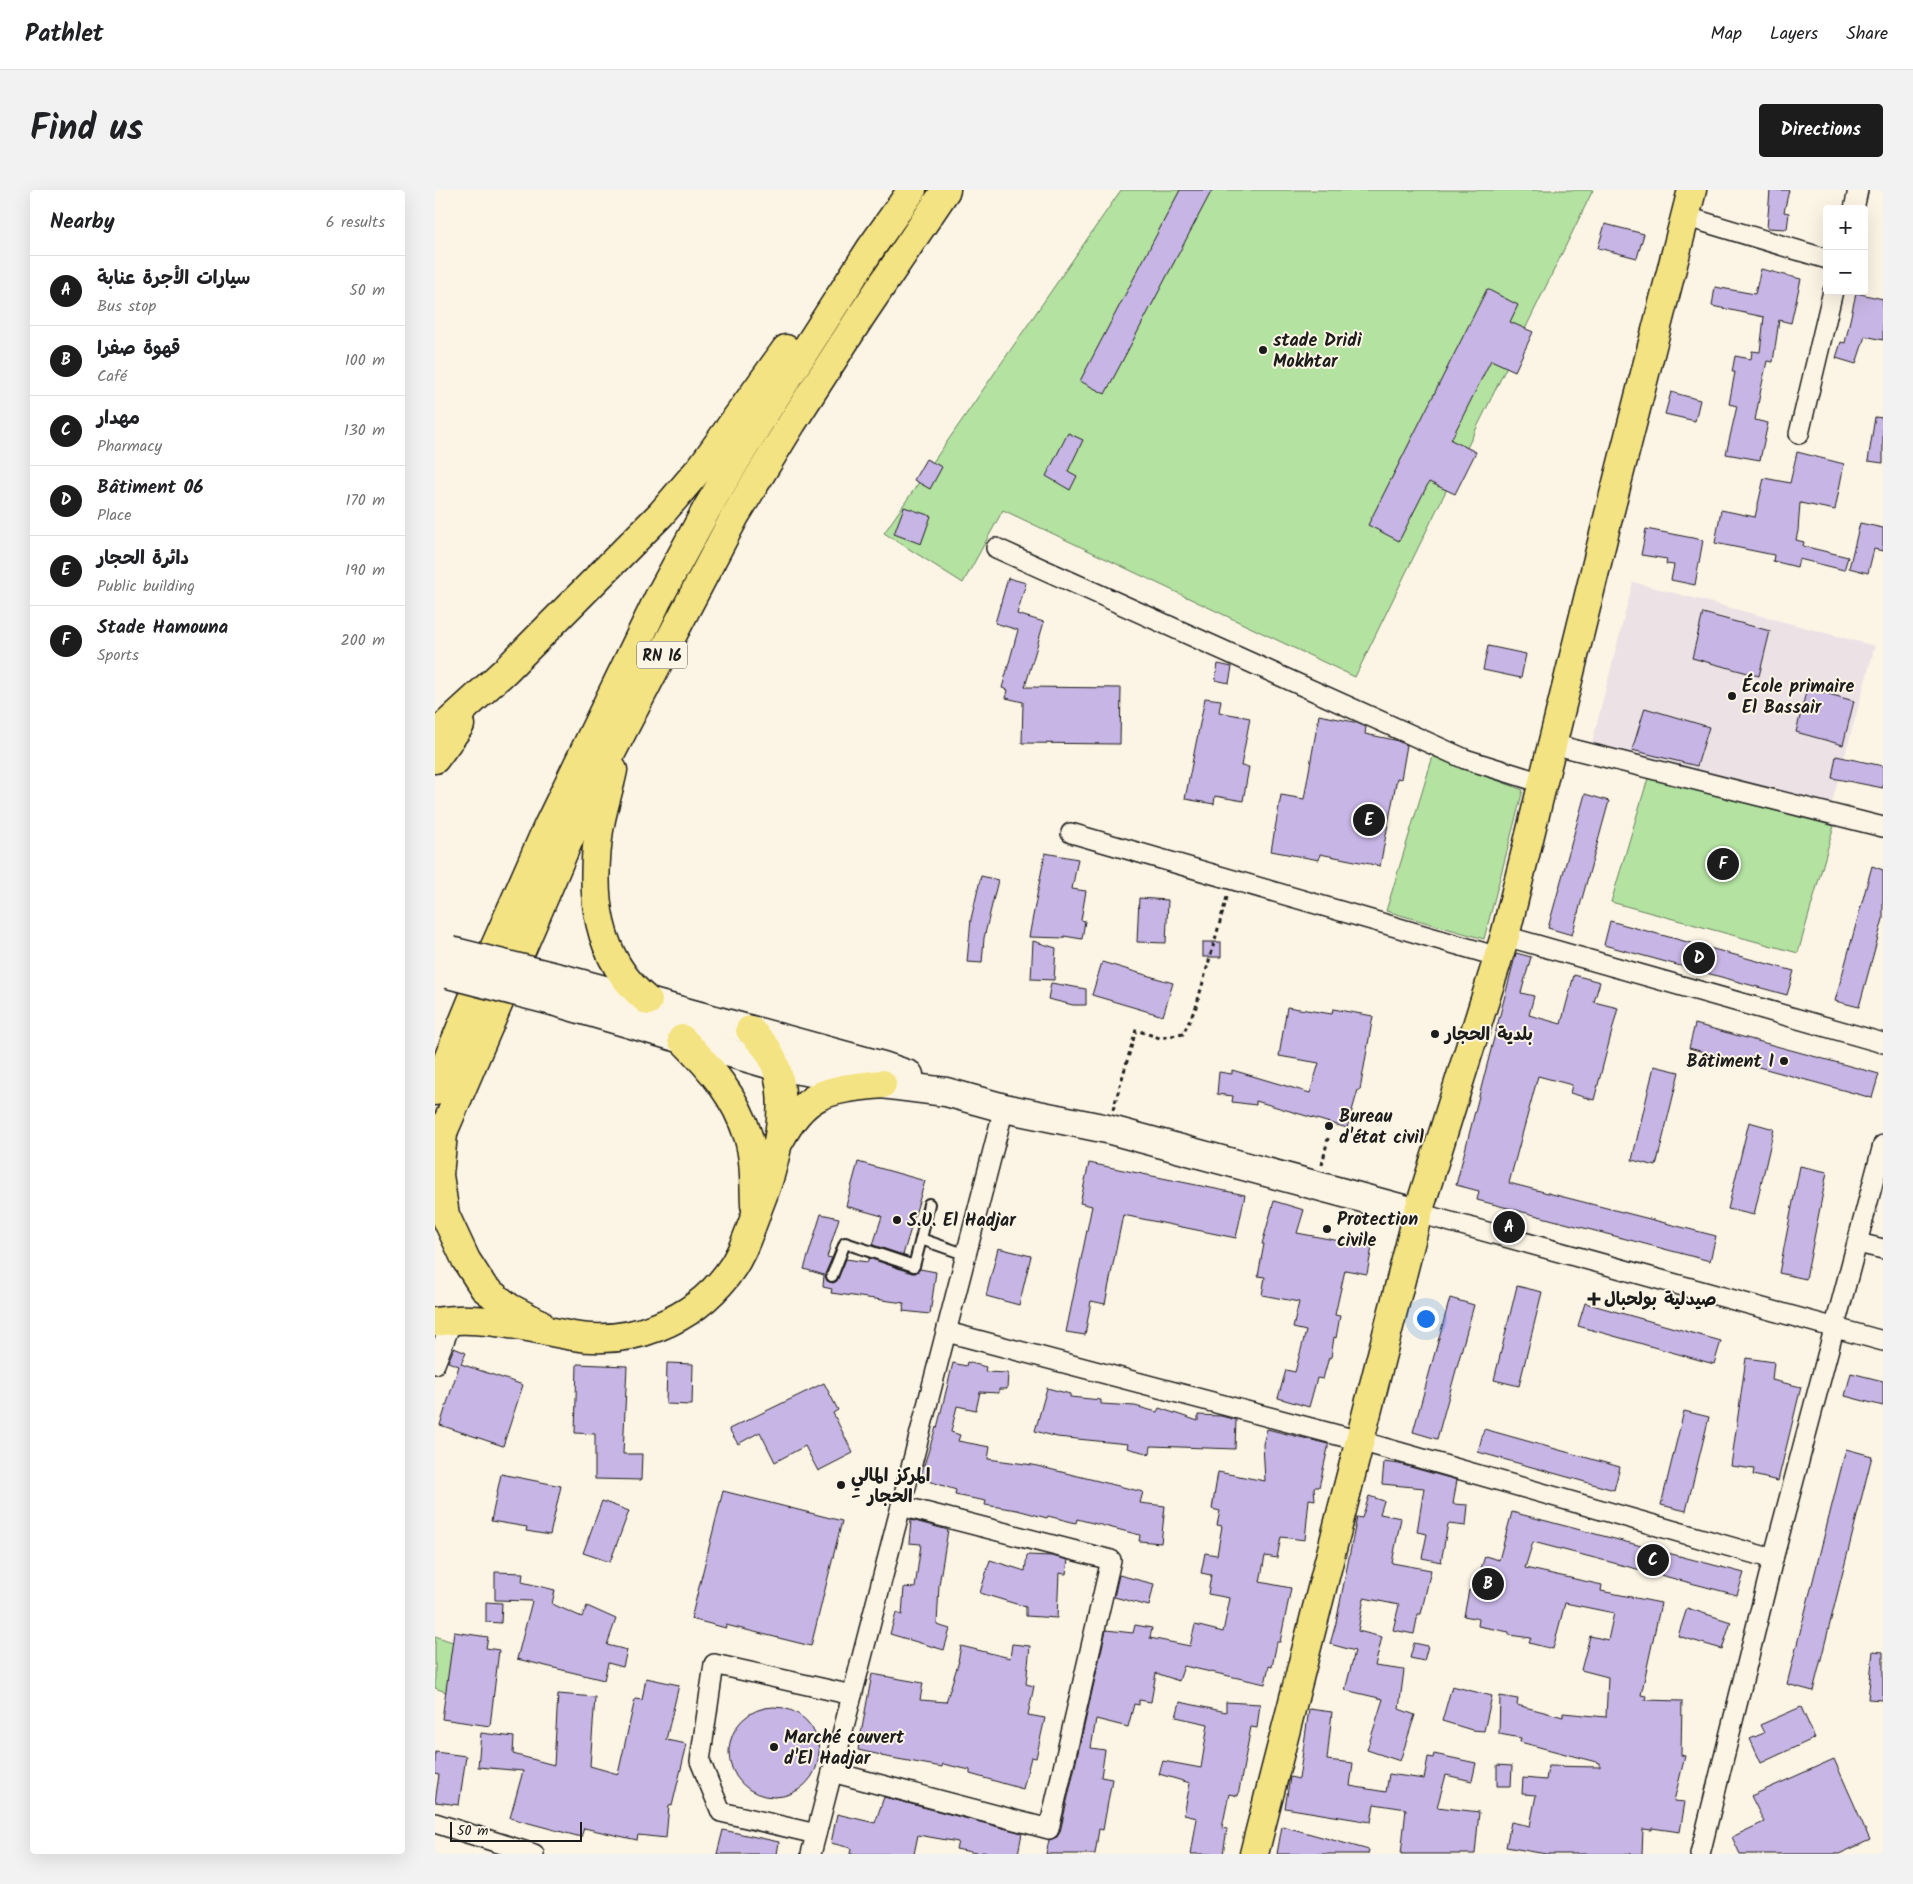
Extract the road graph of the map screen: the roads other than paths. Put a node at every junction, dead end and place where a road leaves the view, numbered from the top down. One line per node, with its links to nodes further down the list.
1 (911, 190): 7 (main road, RN 16)
2 (946, 190): 13 (main road, RN 16)
3 (1692, 190): 6 (main road)
4 (1859, 190): 5 (street)
5 (1855, 205)
6 (1684, 216): 8 (street); 15 (main road)
7 (871, 248): 12 (main road); 29 (main road, RN 16)
8 (1823, 259)
9 (1832, 295): 10 (street)
10 (1799, 434)
11 (995, 548): 17 (street)
12 (506, 670): 14 (main road); 16 (main road)
13 (620, 734): 23 (main road); 33 (main road, RN 16)
14 (435, 735)
15 (1552, 744): 17 (main road); 18 (street)
16 (435, 759)
17 (1542, 783): 20 (main road)
18 (1883, 827)
19 (1071, 833): 20 (street)
20 (1502, 946): 26 (street); 36 (main road)
21 (442, 961): 22 (main road, bridge)
22 (560, 990): 23 (main road); 25 (main road)
23 (648, 1001): 24 (main road)
24 (750, 1030): 27 (main road); 30 (main road)
25 (682, 1039): 27 (main road); 37 (main road)
26 (1883, 1043)
27 (775, 1066): 28 (main road); 32 (main road)
28 (882, 1084): 30 (main road); 32 (main road)
29 (435, 1091)
30 (946, 1092): 31 (main road)
31 (1004, 1108): 36 (main road); 41 (street)
32 (779, 1141): 37 (main road)
33 (439, 1142): 45 (main road)
34 (1883, 1144): 39 (street)
35 (929, 1204): 38 (lane)
36 (1418, 1213): 44 (street); 49 (main road)
37 (755, 1216): 45 (main road)
38 (921, 1239): 41 (lane); 42 (lane)
39 (1858, 1243): 40 (street); 44 (street)
40 (1883, 1249)
41 (967, 1255): 46 (street)
42 (832, 1276)
43 (443, 1321): 45 (main road); 48 (street)
44 (1836, 1328): 47 (street); 51 (street)
45 (553, 1331)
46 (947, 1332): 49 (street); 50 (street)
47 (1883, 1340)
48 (435, 1364)
49 (1360, 1442): 51 (street); 58 (main road)
50 (901, 1506): 52 (street); 53 (street)
51 (1773, 1558): 59 (street)
52 (852, 1695): 53 (street); 55 (street)
53 (832, 1772): 55 (street)
54 (435, 1823): 56 (street)
55 (816, 1834): 57 (street)
56 (534, 1854)
57 (811, 1854)
58 (1254, 1854)
59 (1700, 1854)

